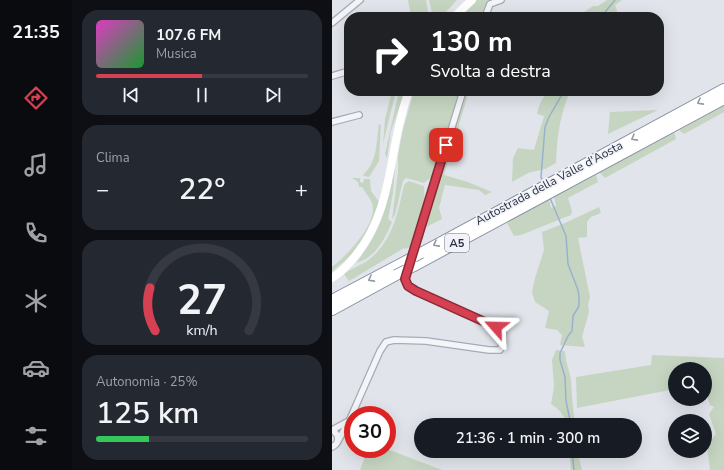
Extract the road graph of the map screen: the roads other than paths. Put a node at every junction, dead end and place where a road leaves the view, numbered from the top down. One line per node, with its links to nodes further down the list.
1 (360, 0): 4 (street)
2 (472, 0): 5 (main road)
3 (501, 0): 6 (street)
4 (345, 12)
5 (459, 12)
6 (488, 12)
7 (344, 13): 8 (street)
8 (332, 23)
9 (344, 72): 10 (street)
10 (332, 76)
11 (724, 89): 16 (highway, Autostrada della Valle d'Aosta / A5, one-way to 16)
12 (408, 96): 20 (main road)
13 (460, 96): 23 (street)
14 (724, 99): 16 (highway, Autostrada della Valle d'Aosta / A5)
15 (359, 115): 17 (street)
16 (673, 121): 18 (highway, Autostrada della Valle d'Aosta / A5)
17 (332, 122)
18 (501, 214): 19 (highway, Autostrada della Valle d'Aosta / A5); 19 (highway, Autostrada della Valle d'Aosta / A5, one-way to 19, bridge)
19 (410, 263): 21 (highway, Autostrada della Valle d'Aosta / A5, one-way to 21); 22 (highway, Autostrada della Valle d'Aosta / A5, bridge)
20 (332, 278)
21 (332, 300)
22 (332, 310)
23 (356, 406)
24 (344, 424): 26 (street)
25 (344, 429): 27 (street)
26 (332, 430): 27 (street)
27 (334, 446)

